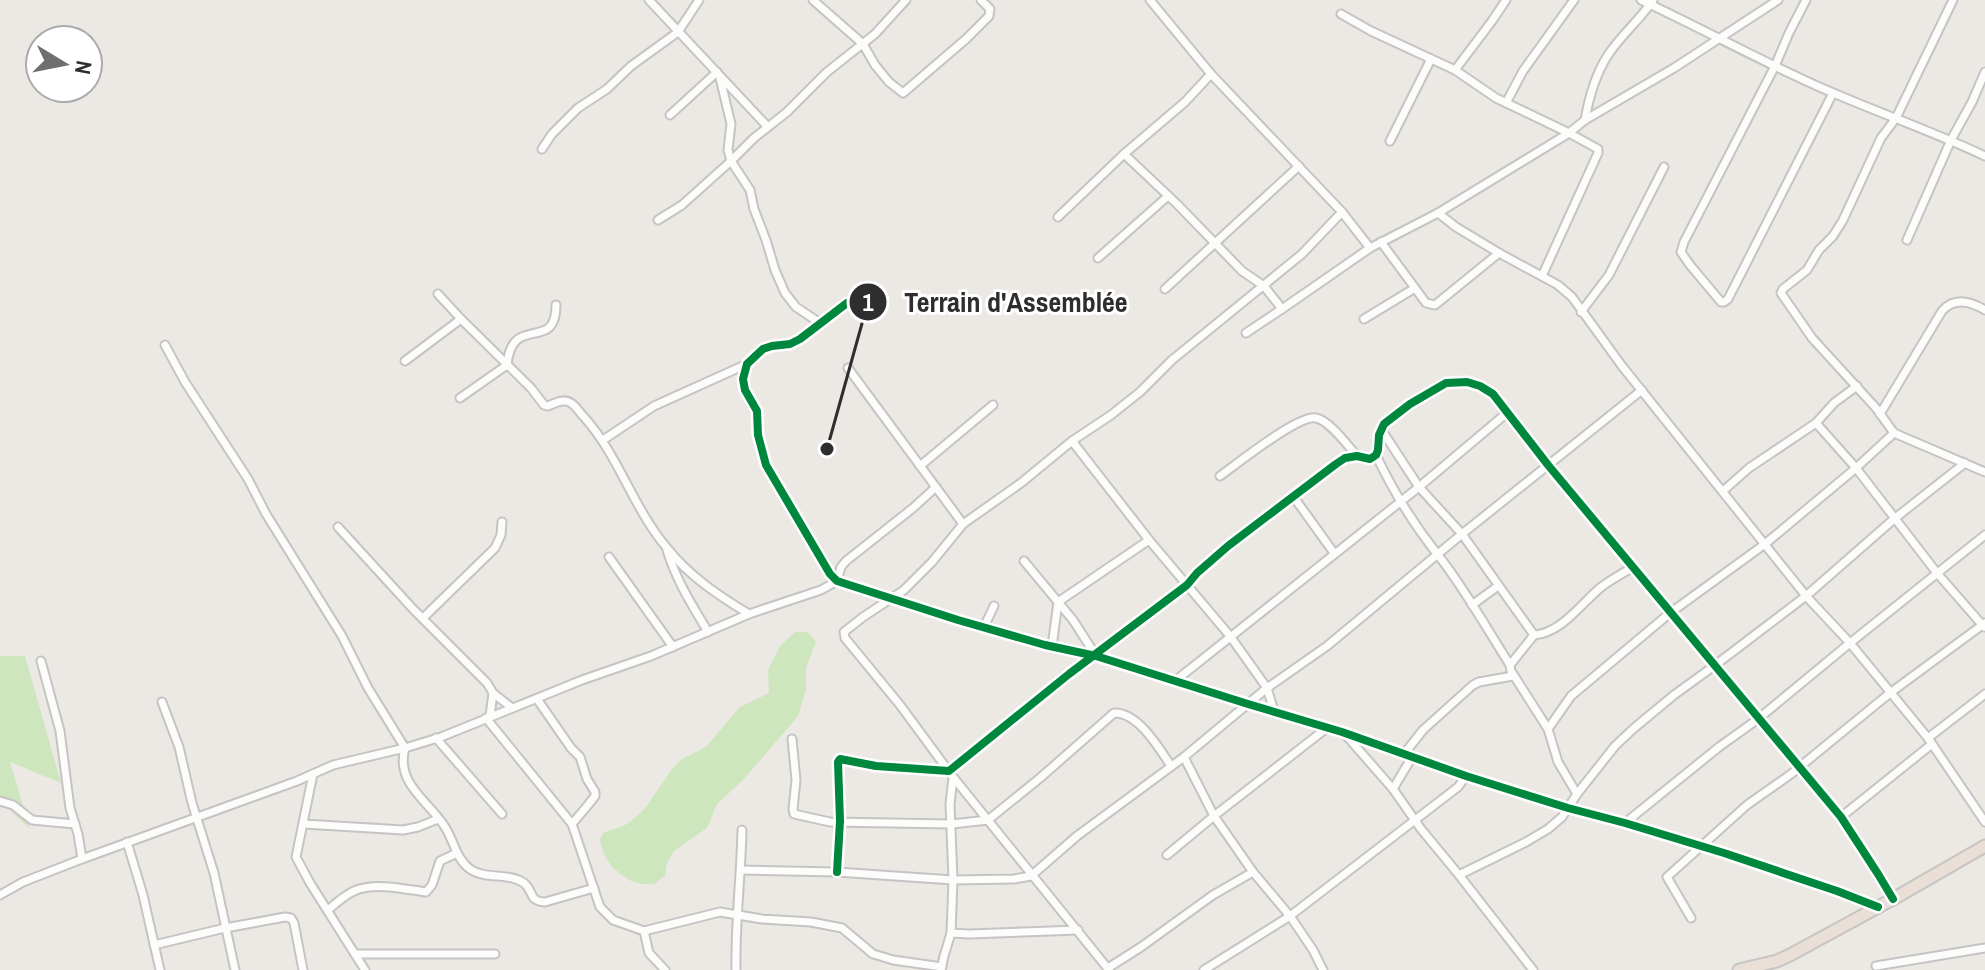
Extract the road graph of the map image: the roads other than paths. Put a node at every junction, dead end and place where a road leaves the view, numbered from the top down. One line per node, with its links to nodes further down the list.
1 (649, 0): 15 (street)
2 (699, 0): 15 (street)
3 (813, 0): 17 (street)
4 (906, 0): 17 (street)
5 (981, 0): 17 (street)
6 (1150, 0): 22 (street)
7 (1506, 0): 20 (street)
8 (1574, 0): 25 (street)
9 (1641, 0): 13 (street)
10 (1778, 0): 16 (street)
11 (1806, 0): 19 (street)
12 (1953, 0): 27 (street)
13 (1652, 2): 16 (street); 28 (street)
14 (1341, 14): 18 (street)
15 (678, 32): 23 (street); 33 (street)
16 (1719, 38): 19 (street); 28 (street)
17 (863, 44): 29 (street)
18 (1431, 59): 20 (street); 32 (street)
19 (1775, 66): 24 (street); 24 (street)
20 (1455, 70): 25 (street)
21 (1985, 72): 31 (street)
22 (1211, 74): 34 (street); 37 (street)
23 (718, 75): 26 (street); 29 (street); 36 (street)
24 (1833, 93): 27 (street)
25 (1506, 103): 30 (street)
26 (670, 115)
27 (1896, 118): 31 (street); 69 (street)
28 (1585, 120): 30 (street)
29 (767, 126): 36 (street)
30 (1569, 133): 41 (street); 50 (street)
31 (1951, 140): 35 (street); 44 (street)
32 (1390, 141)
33 (542, 149)
34 (1124, 154): 39 (street); 42 (street)
35 (1985, 156)
36 (731, 161): 43 (street); 62 (street)
37 (1299, 166): 40 (street); 46 (street)
38 (1664, 167): 59 (street)
39 (1168, 196): 46 (street); 49 (street)
40 (1342, 212): 47 (street); 51 (street)
41 (1438, 213): 45 (street); 48 (street)
42 (1058, 217)
43 (658, 220)
44 (1907, 240)
45 (1381, 242): 47 (street); 52 (street)
46 (1214, 243): 51 (street); 53 (street)
47 (1370, 248): 57 (street)
48 (1499, 253): 50 (street); 52 (street)
49 (1098, 258)
50 (1542, 276): 59 (street)
51 (1264, 286): 57 (street); 79 (street)
52 (1415, 288): 61 (street)
53 (1165, 289)
54 (438, 294): 60 (street)
55 (847, 303): 62 (street)
56 (556, 305): 67 (street)
57 (1282, 309): 63 (street)
58 (1985, 310): 74 (street)
59 (1581, 312): 70 (street)
60 (461, 319): 65 (street); 67 (street)
61 (1364, 319)
62 (820, 323): 66 (street)
63 (1246, 333)
64 (165, 345): 152 (street)
65 (405, 361)
66 (747, 364): 78 (street); 110 (street)
67 (507, 365): 71 (street); 78 (street)
68 (848, 368): 84 (street)
69 (1857, 386): 74 (street); 75 (street)
70 (1642, 390): 83 (street); 90 (street)
71 (460, 398)
72 (993, 405): 84 (street)
73 (1508, 412): 76 (street); 83 (street); 89 (street)
74 (1880, 414): 77 (street)
75 (1816, 423): 85 (street); 90 (street)
76 (1381, 429): 80 (street); 89 (street)
77 (1894, 433): 82 (street); 85 (street)
78 (603, 440): 101 (street)
79 (1072, 441): 95 (street); 99 (street)
80 (1376, 455): 81 (street); 92 (street)
81 (1357, 456): 87 (street); 91 (street)
82 (1965, 463): 86 (street); 93 (street)
83 (1548, 465): 97 (street); 107 (street)
84 (920, 466): 88 (street)
85 (1856, 468): 93 (street); 100 (street)
86 (1985, 472)
87 (1220, 476)
88 (936, 487): 95 (street); 110 (street)
89 (1419, 487): 92 (street); 97 (street)
90 (1723, 491): 100 (street)
91 (1293, 496): 102 (street); 111 (street)
92 (1401, 501): 102 (street); 103 (street)
93 (1894, 519): 109 (street); 113 (street)
94 (502, 522): 120 (street)
95 (963, 524): 114 (street)
96 (338, 527): 120 (street)
97 (1462, 534): 103 (street); 112 (street)
98 (1985, 535): 109 (street)
99 (1149, 540): 111 (street); 115 (street)
100 (1765, 544): 113 (street); 118 (street)
101 (666, 548): 106 (street); 108 (street)
102 (1334, 553): 125 (street)
103 (1438, 554): 116 (street); 135 (street)
104 (609, 557): 127 (street)
105 (1024, 561): 115 (street)
106 (684, 567): 108 (street); 119 (street)
107 (1633, 567): 118 (street); 124 (street)
108 (675, 573): 123 (street)
109 (1937, 573): 121 (street); 126 (street)
110 (837, 581): 114 (street); 119 (street)
111 (1187, 585): 125 (street); 129 (street)
112 (1498, 586): 116 (street); 124 (street)
113 (1806, 596): 126 (street); 132 (street)
114 (892, 599): 122 (street); 158 (street)
115 (1058, 602): 128 (street); 129 (street)
116 (1472, 605): 131 (street)
117 (994, 606): 122 (street)
118 (1670, 613): 132 (street); 147 (street)
119 (749, 614): 123 (street)
120 (423, 618): 136 (street)
121 (1984, 626): 137 (street)
122 (984, 627): 128 (street)
123 (708, 632): 127 (street)
124 (1534, 635): 131 (street)
125 (1230, 636): 134 (street); 135 (street)
126 (1850, 643): 137 (street); 145 (street)
127 (673, 647): 139 (street)
128 (1052, 647): 129 (street)
129 (1096, 656): 134 (street); 158 (street)
130 (41, 661): 174 (street)
131 (1510, 665): 133 (street)
132 (1714, 666): 145 (street); 161 (street)
133 (1513, 676): 147 (street); 153 (street)
134 (1175, 681): 141 (street)
135 (1267, 688): 141 (street); 143 (street)
136 (493, 693): 142 (street); 144 (street)
137 (1890, 693): 151 (street); 156 (street)
138 (1985, 694): 151 (street)
139 (537, 699): 142 (street); 176 (street)
140 (162, 702): 167 (street)
141 (1248, 704): 143 (street); 154 (street)
142 (512, 708): 144 (street)
143 (1274, 711): 146 (street)
144 (488, 717): 149 (street); 176 (street)
145 (1758, 719): 156 (street); 173 (street)
146 (1328, 727): 148 (street); 165 (street)
147 (1548, 729): 161 (street)
148 (1342, 732): 153 (street); 160 (street)
149 (436, 738): 152 (street); 164 (street)
150 (792, 739): 170 (street)
151 (1930, 741): 166 (street); 172 (street)
152 (405, 748): 157 (street); 168 (street)
153 (1408, 755): 159 (street); 160 (street)
154 (1184, 757): 155 (street); 165 (street)
155 (1171, 766): 169 (street); 189 (street)
156 (1799, 767): 166 (street); 180 (street)
157 (313, 774): 167 (street); 175 (street)
158 (951, 774): 169 (street); 170 (street); 177 (street)
159 (1466, 776): 163 (street); 171 (street)
160 (1393, 789): 171 (street)
161 (1577, 794): 163 (street)
162 (0, 801): 174 (street)
163 (1568, 808): 173 (street); 188 (street)
164 (502, 814)
165 (1214, 816): 183 (street); 187 (street)
166 (1841, 817): 193 (street)
167 (197, 818): 179 (street); 199 (street)
168 (438, 819): 175 (street); 182 (street)
169 (988, 820): 177 (street); 189 (street)
170 (840, 821): 177 (street); 186 (street)
171 (1414, 821): 188 (street); 197 (street)
172 (1985, 822)
173 (1625, 823): 180 (street)
174 (75, 824): 184 (street)
175 (304, 824): 195 (street)
176 (572, 824): 191 (street)
177 (952, 824): 190 (street)
178 (742, 830): 185 (street)
179 (127, 842): 184 (street); 203 (street)
180 (1702, 846): 194 (street); 198 (street)
181 (1985, 846): 193 (highway)
182 (457, 853): 191 (street); 195 (street)
183 (1167, 855)
184 (82, 859): 192 (street)
185 (741, 870): 186 (street); 196 (street)
186 (837, 872): 190 (street)
187 (1253, 872): 197 (street); 211 (street)
188 (1459, 875): 219 (street)
189 (1031, 876): 190 (street); 200 (street)
190 (953, 880): 202 (street)
191 (594, 888): 201 (street)
192 (0, 895)
193 (1893, 899): 194 (highway)
194 (1878, 907): 207 (highway)
195 (328, 910): 205 (street)
196 (739, 914): 201 (street); 210 (street); 217 (street)
197 (1290, 916): 209 (street); 218 (street)
198 (1691, 918)
199 (225, 928): 203 (street); 213 (street); 214 (street)
200 (1078, 930): 202 (street); 211 (street)
201 (644, 931): 216 (street)
202 (951, 933): 210 (street)
203 (154, 945): 212 (street)
204 (1985, 948): 208 (street)
205 (355, 954): 206 (street); 215 (street)
206 (495, 954)
207 (1778, 966): 220 (highway)
208 (1876, 966)
209 (1210, 968)
210 (942, 969)
211 (1108, 969)
212 (160, 970)
213 (235, 970)
214 (303, 970)
215 (365, 970)
216 (665, 970)
217 (736, 970)
218 (1323, 970)
219 (1533, 970)
220 (1739, 970)

